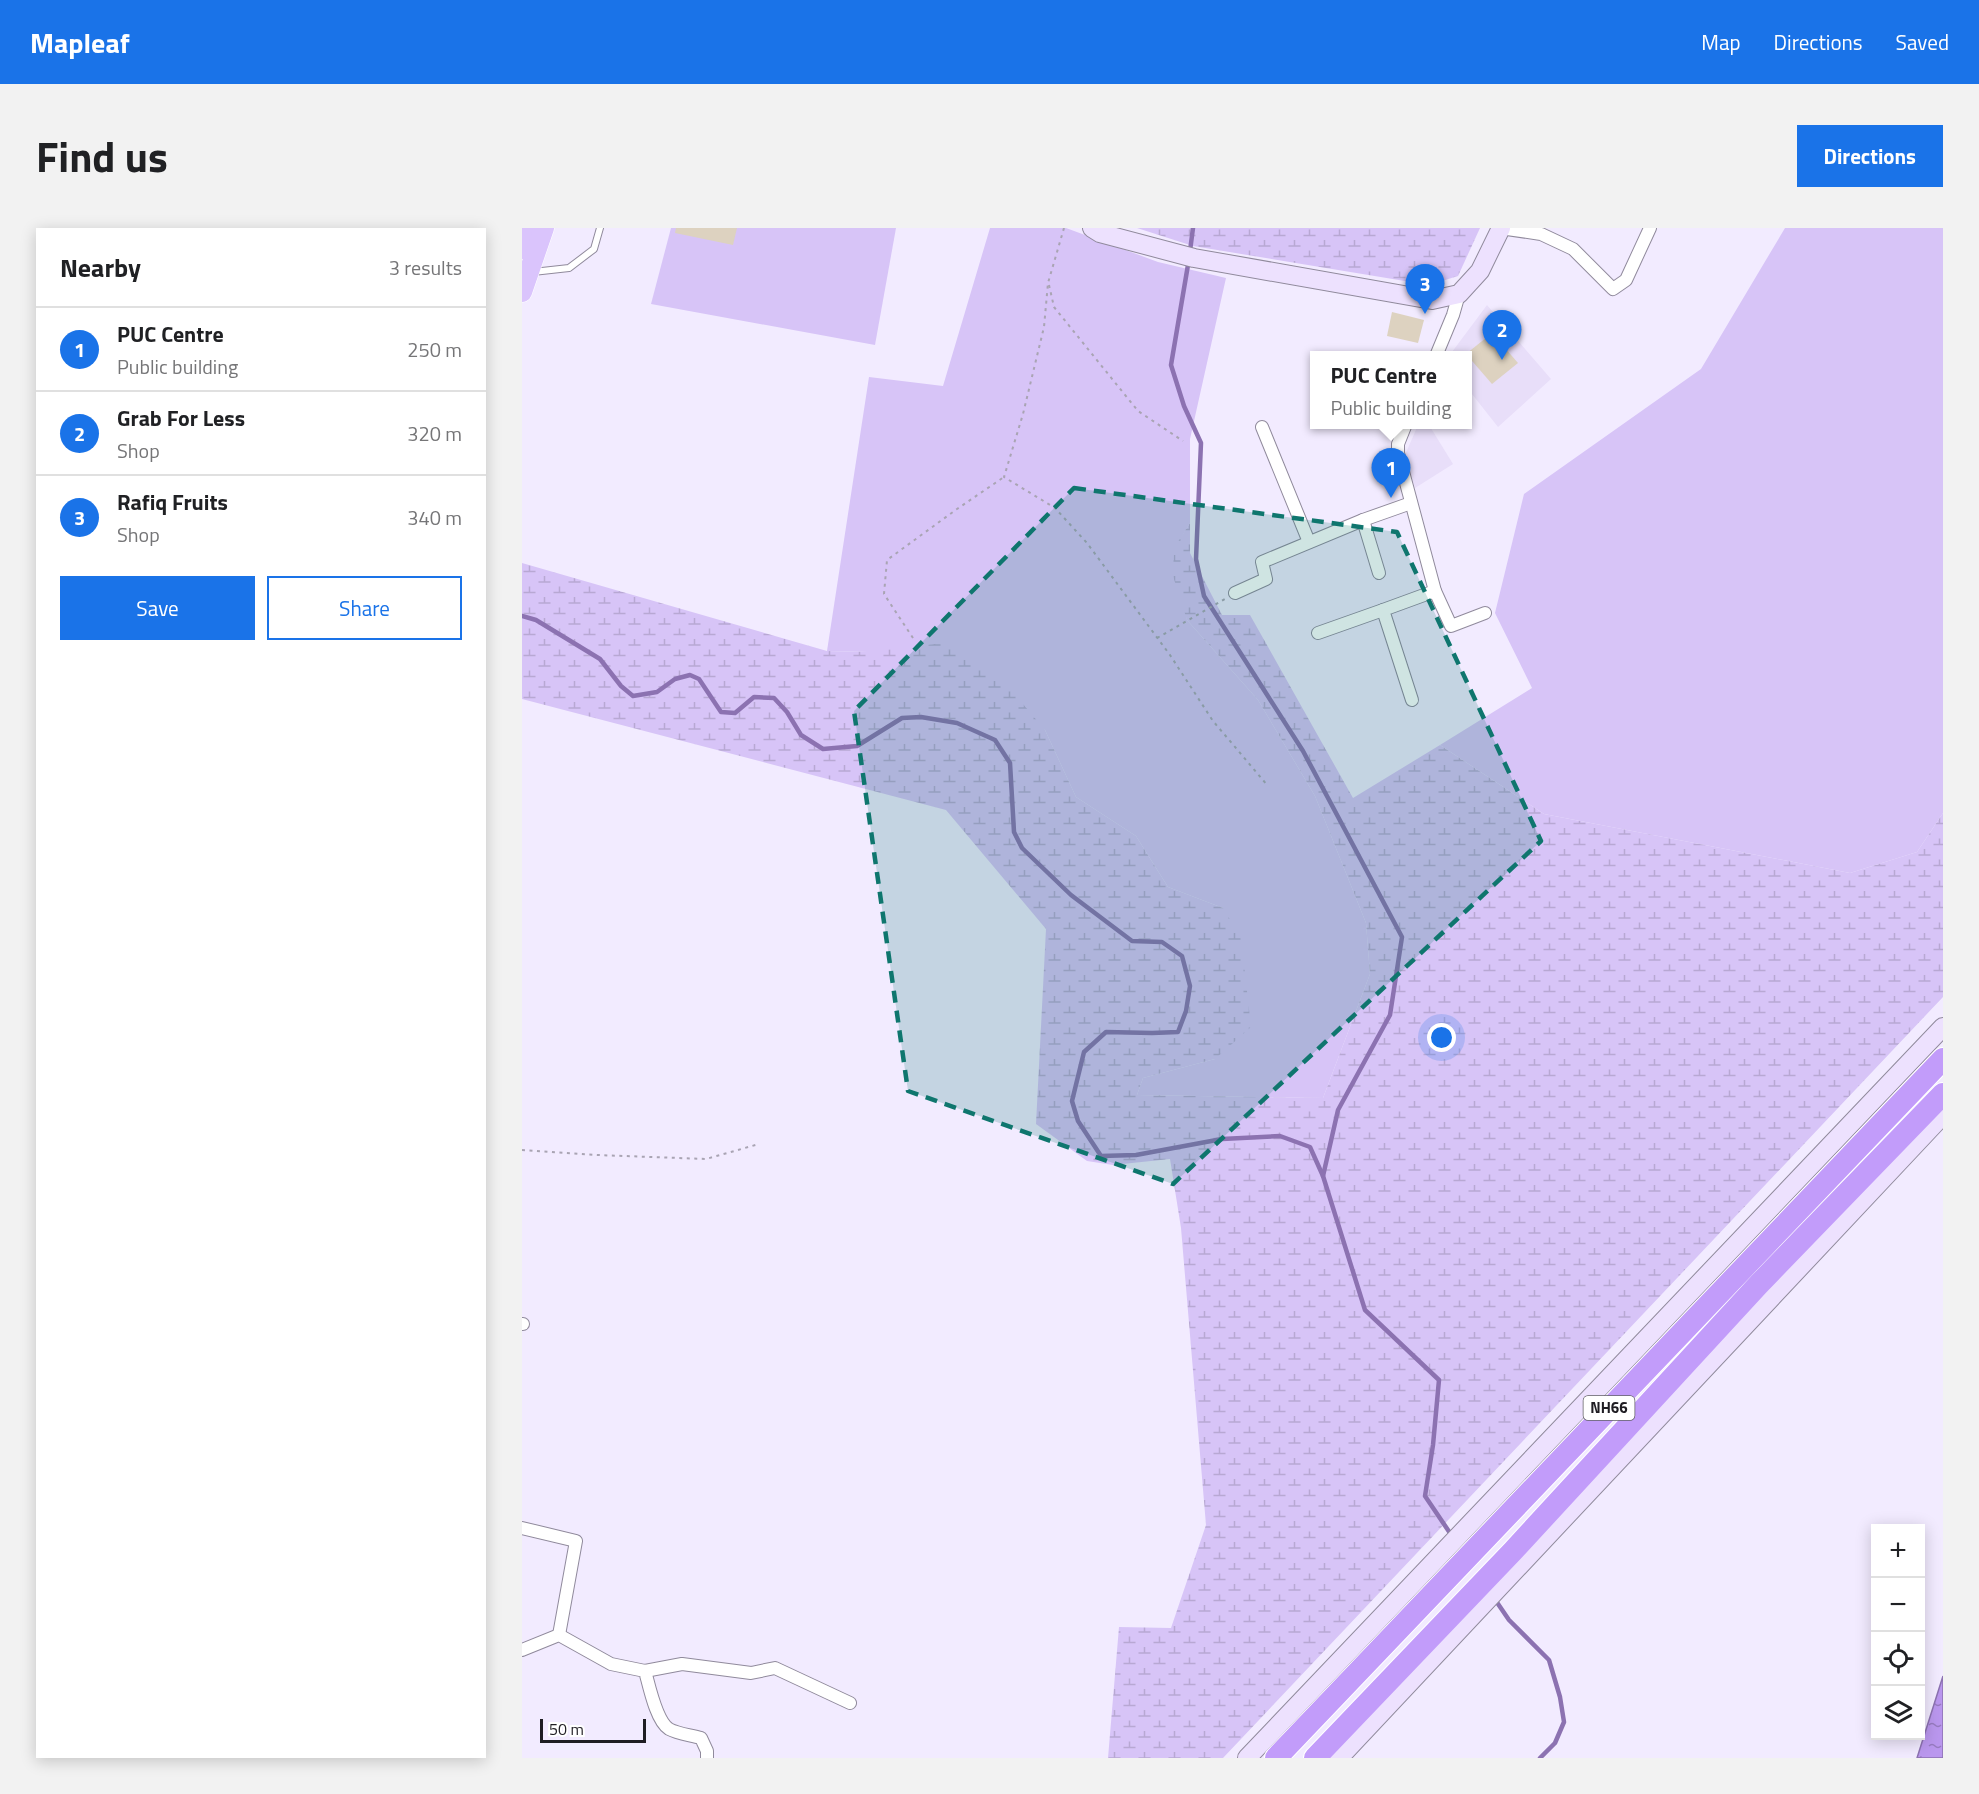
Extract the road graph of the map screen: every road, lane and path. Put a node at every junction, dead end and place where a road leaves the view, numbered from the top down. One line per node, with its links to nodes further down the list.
1 (529, 228): 8 (main road)
2 (544, 228): 9 (main road)
3 (600, 228): 9 (lane)
4 (1064, 228): 10 (path)
5 (1092, 228): 12 (street)
6 (1501, 228): 7 (street); 12 (street)
7 (1650, 228)
8 (522, 249)
9 (528, 273): 11 (main road)
10 (1048, 283): 16 (path); 17 (path)
11 (522, 292)
12 (1459, 294): 13 (street)
13 (1438, 351)
14 (1262, 426): 20 (street)
15 (1404, 429): 18 (street)
16 (1183, 441)
17 (1004, 477): 27 (path); 28 (path)
18 (1411, 503): 19 (street); 22 (street)
19 (1363, 520): 20 (street); 21 (street)
20 (1309, 542): 23 (street)
21 (1378, 573)
22 (1436, 591): 24 (street); 25 (street)
23 (1235, 593): 28 (path)
24 (1383, 610): 26 (street); 29 (street)
25 (1485, 613)
26 (1318, 633)
27 (913, 638)
28 (1157, 638): 30 (path)
29 (1412, 700)
30 (1268, 786)
31 (1943, 1027): 43 (street)
32 (1943, 1059): 44 (highway, NH66)
33 (1943, 1094): 45 (highway, NH66)
34 (1943, 1115): 46 (street)
35 (759, 1144): 36 (path)
36 (522, 1150)
37 (522, 1528): 38 (street)
38 (559, 1635): 39 (street); 40 (street)
39 (522, 1650)
40 (645, 1671): 41 (street); 42 (street)
41 (850, 1702)
42 (707, 1758)
43 (1247, 1758)
44 (1276, 1758)
45 (1315, 1758)
46 (1339, 1758)

